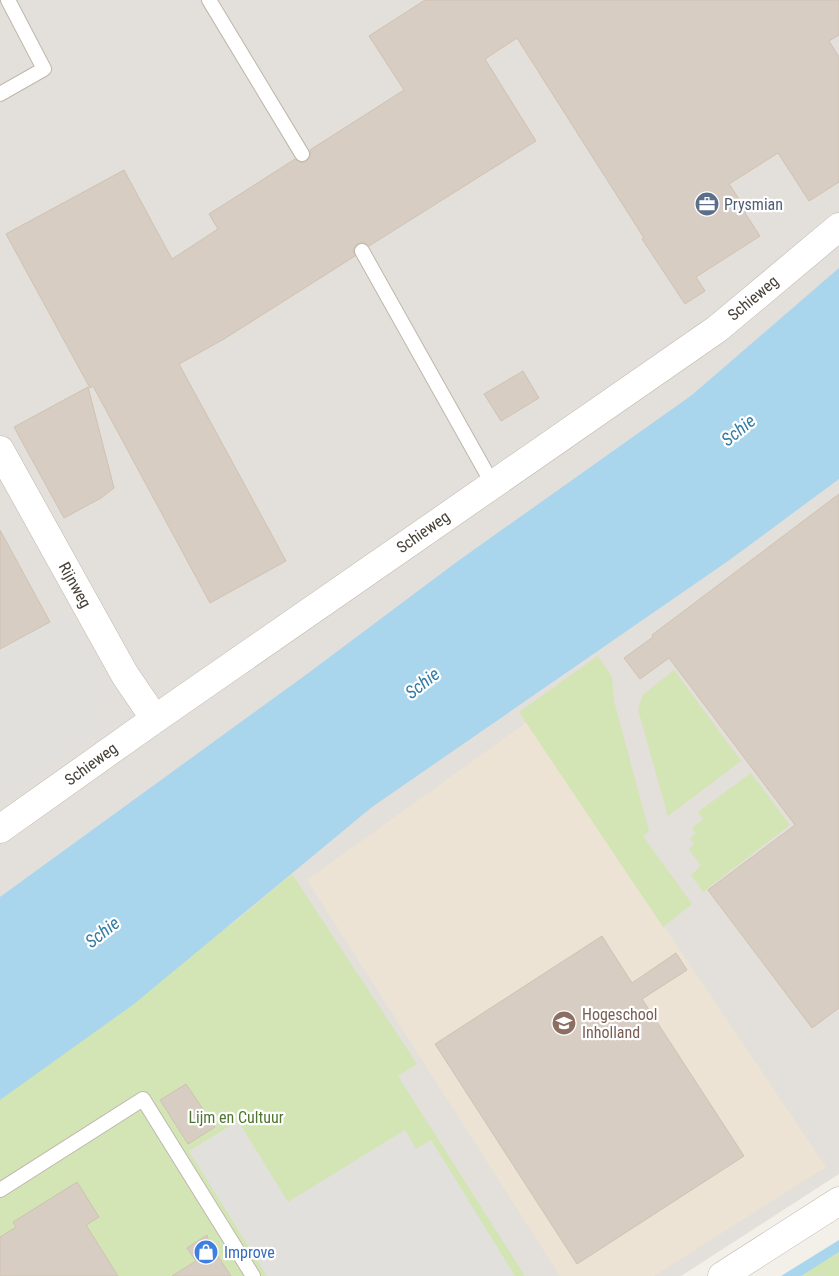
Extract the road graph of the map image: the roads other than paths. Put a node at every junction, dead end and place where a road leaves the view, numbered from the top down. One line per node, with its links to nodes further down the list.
1 (8, 0): 3 (lane)
2 (208, 0): 4 (lane)
3 (0, 94)
4 (302, 154)
5 (839, 227): 8 (street, Schieweg)
6 (362, 251): 8 (lane)
7 (0, 450): 9 (street, Rijnweg)
8 (492, 483): 9 (street, Schieweg)
9 (154, 719): 10 (street, Schieweg)
10 (0, 829)
11 (0, 1190): 13 (lane)
12 (839, 1201): 14 (street)
13 (253, 1276)
14 (722, 1276)

